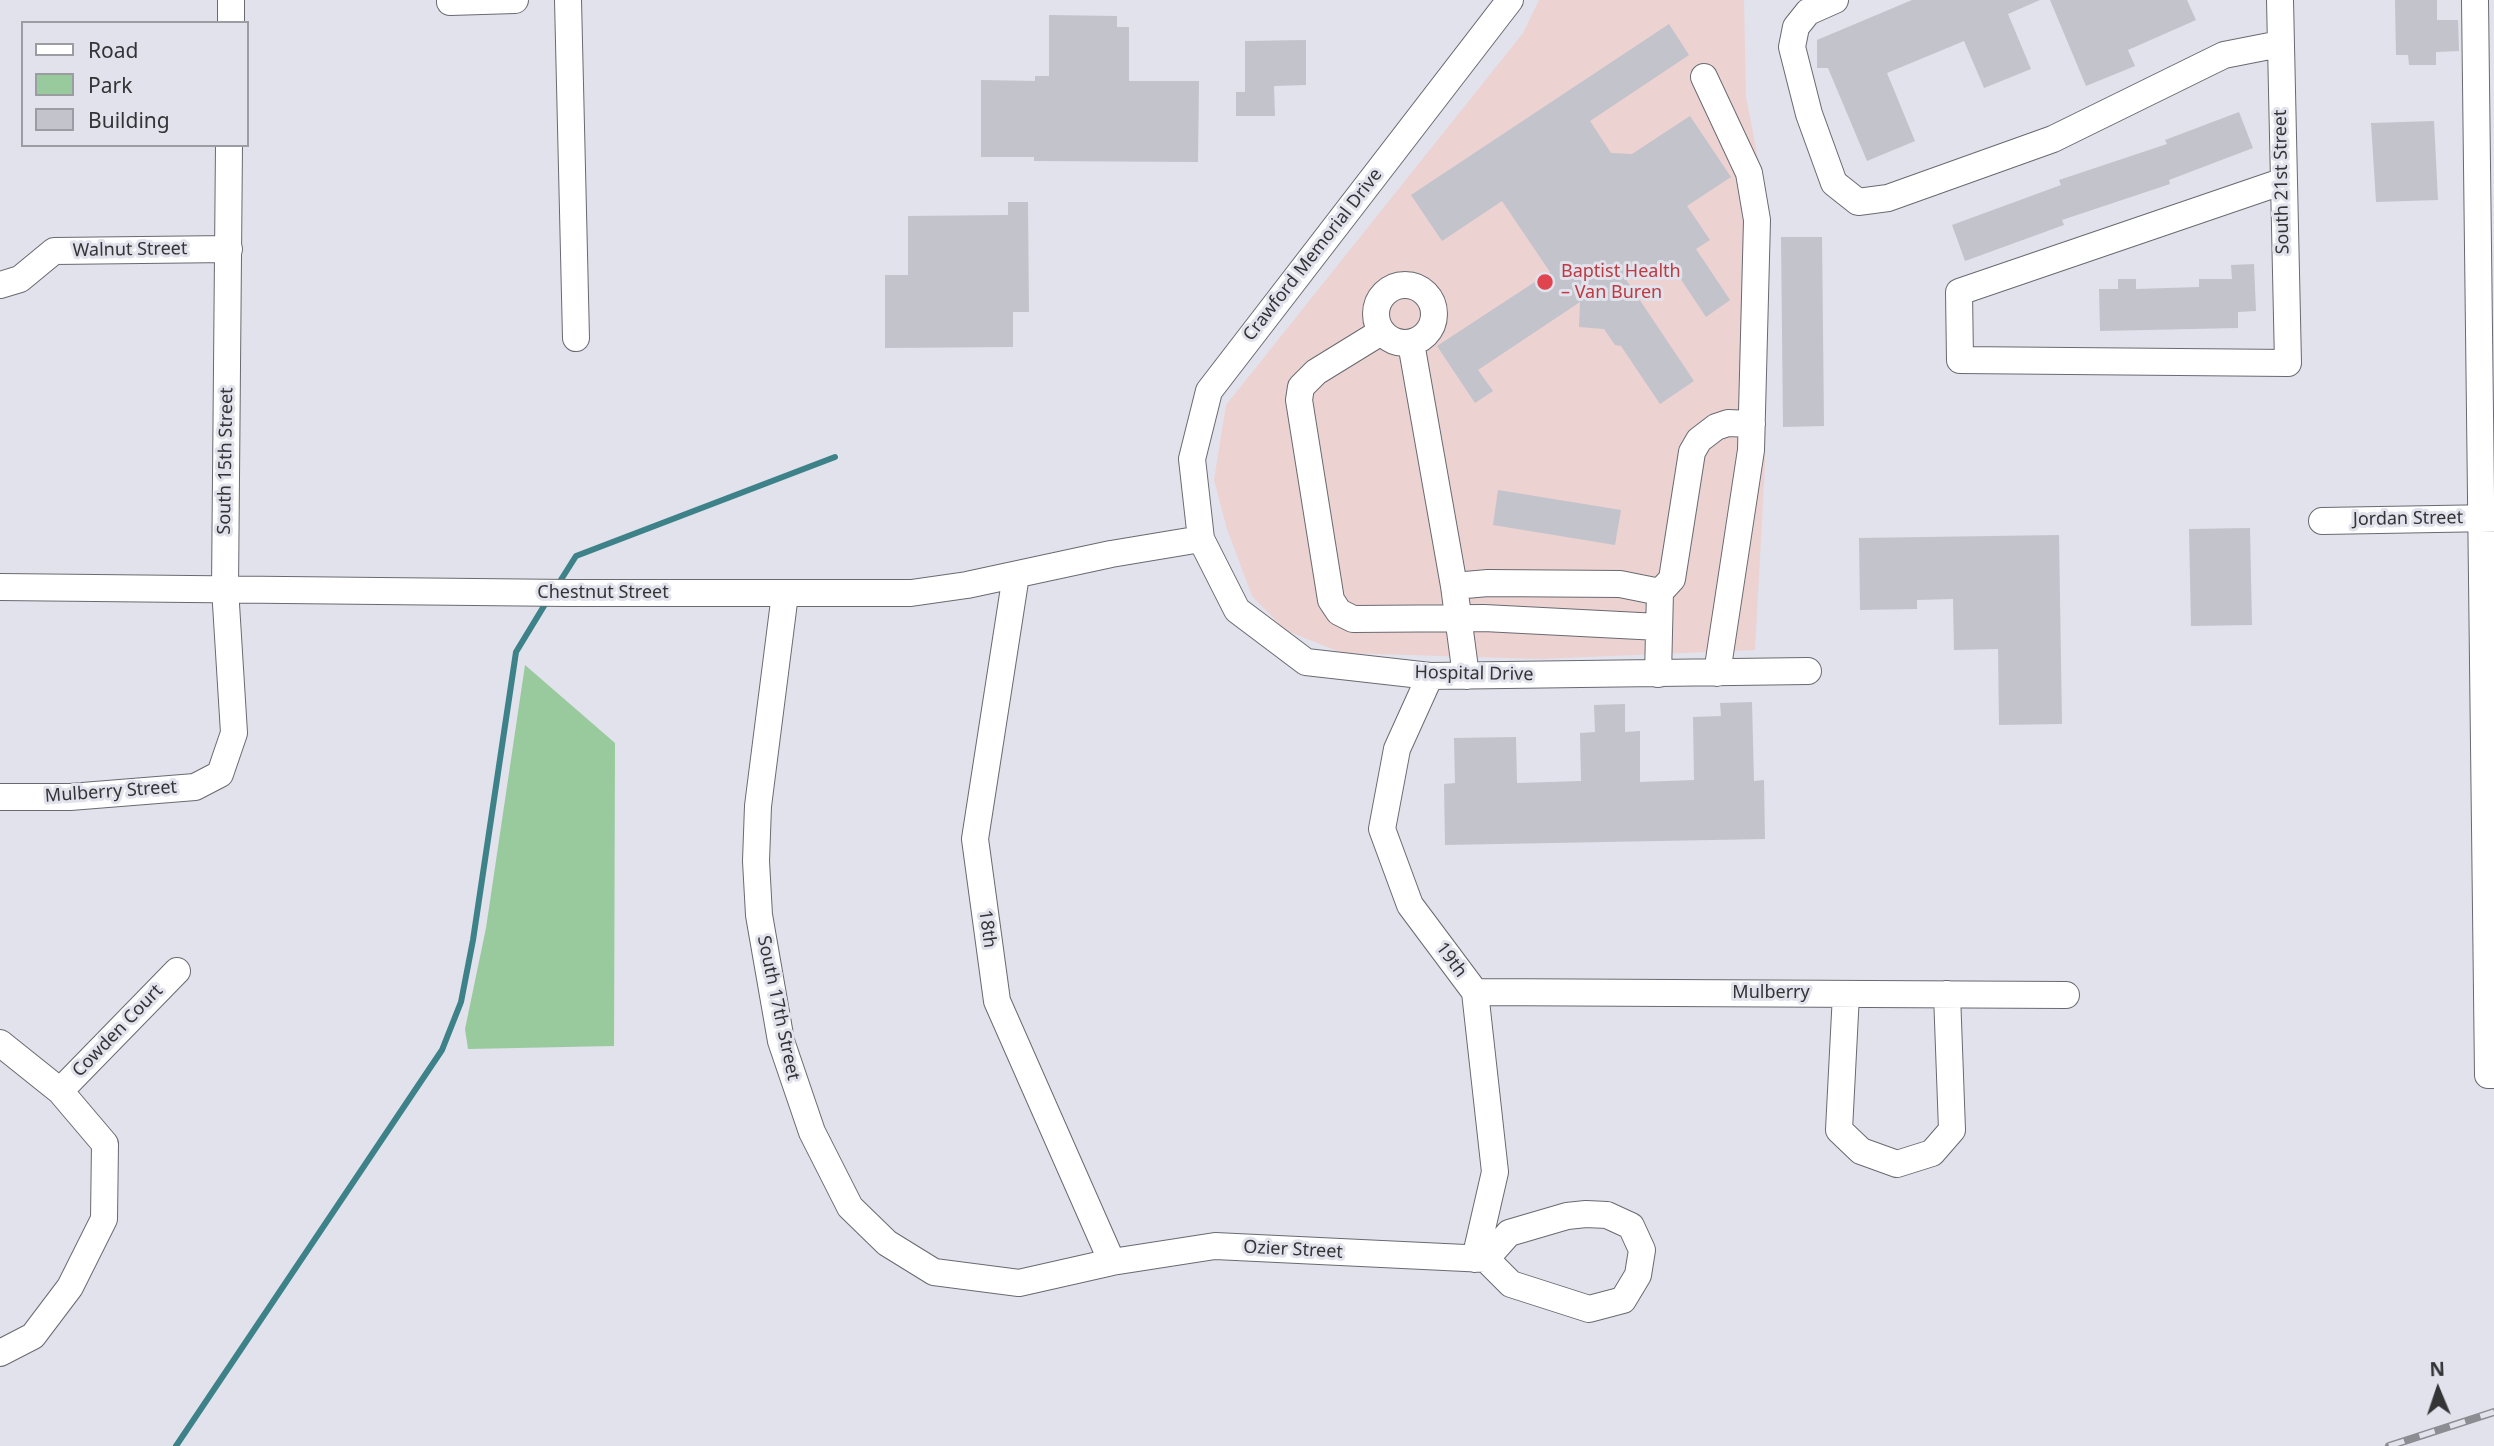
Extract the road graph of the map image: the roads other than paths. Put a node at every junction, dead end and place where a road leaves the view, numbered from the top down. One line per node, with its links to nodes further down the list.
1 (231, 0): 9 (street)
2 (450, 0): 3 (street)
3 (515, 0)
4 (568, 0): 17 (street)
5 (1510, 0): 22 (street, Crawford Memorial Drive)
6 (1835, 0): 10 (street)
7 (2280, 0): 10 (street, South 21st Street)
8 (2475, 0): 20 (street)
9 (231, 21)
10 (2280, 44): 13 (street, South 21st Street)
11 (1704, 77): 19 (street)
12 (229, 147): 14 (street, South 15th Street)
13 (2281, 182): 13 (street, South 21st Street)
14 (229, 249): 15 (street, Walnut Street); 26 (street, South 15th Street)
15 (0, 285)
16 (1381, 332): 18 (street); 18 (street); 29 (street)
17 (576, 338)
18 (1411, 343): 24 (street)
19 (1752, 424): 27 (street); 32 (street)
20 (2489, 518): 21 (street, Jordan Street); 38 (street)
21 (2322, 521)
22 (1201, 539): 23 (street, Chestnut Street); 34 (street, Hospital Drive)
23 (1016, 575): 28 (street, Chestnut Street); 48 (street, 18th)
24 (1454, 586): 27 (street); 29 (street)
25 (0, 587): 26 (street, Chestnut Street)
26 (225, 588): 28 (street, Chestnut Street); 36 (street, South 15th Street)
27 (1660, 592): 30 (street)
28 (785, 594): 48 (street, South 17th Street)
29 (1458, 618): 30 (street); 35 (street)
30 (1660, 627): 33 (street)
31 (1808, 671): 32 (street, Hospital Drive)
32 (1717, 673): 33 (street, Hospital Drive)
33 (1658, 674): 35 (street, Hospital Drive)
34 (1430, 676): 35 (street, Hospital Drive); 40 (street, 19th)
35 (1466, 676)
36 (219, 774): 37 (street, Mulberry Street)
37 (0, 797)
38 (2490, 896): 45 (street)
39 (177, 971): 46 (street, Cowden Court)
40 (1475, 992): 41 (street, Mulberry); 47 (street, 19th)
41 (1846, 994): 42 (street, Mulberry); 42 (street)
42 (1947, 994): 43 (street, Mulberry)
43 (2066, 995)
44 (0, 1043): 46 (street)
45 (2491, 1075)
46 (60, 1091): 49 (street)
47 (1480, 1259): 47 (street); 48 (street, Ozier Street)
48 (1112, 1262)
49 (0, 1353)

